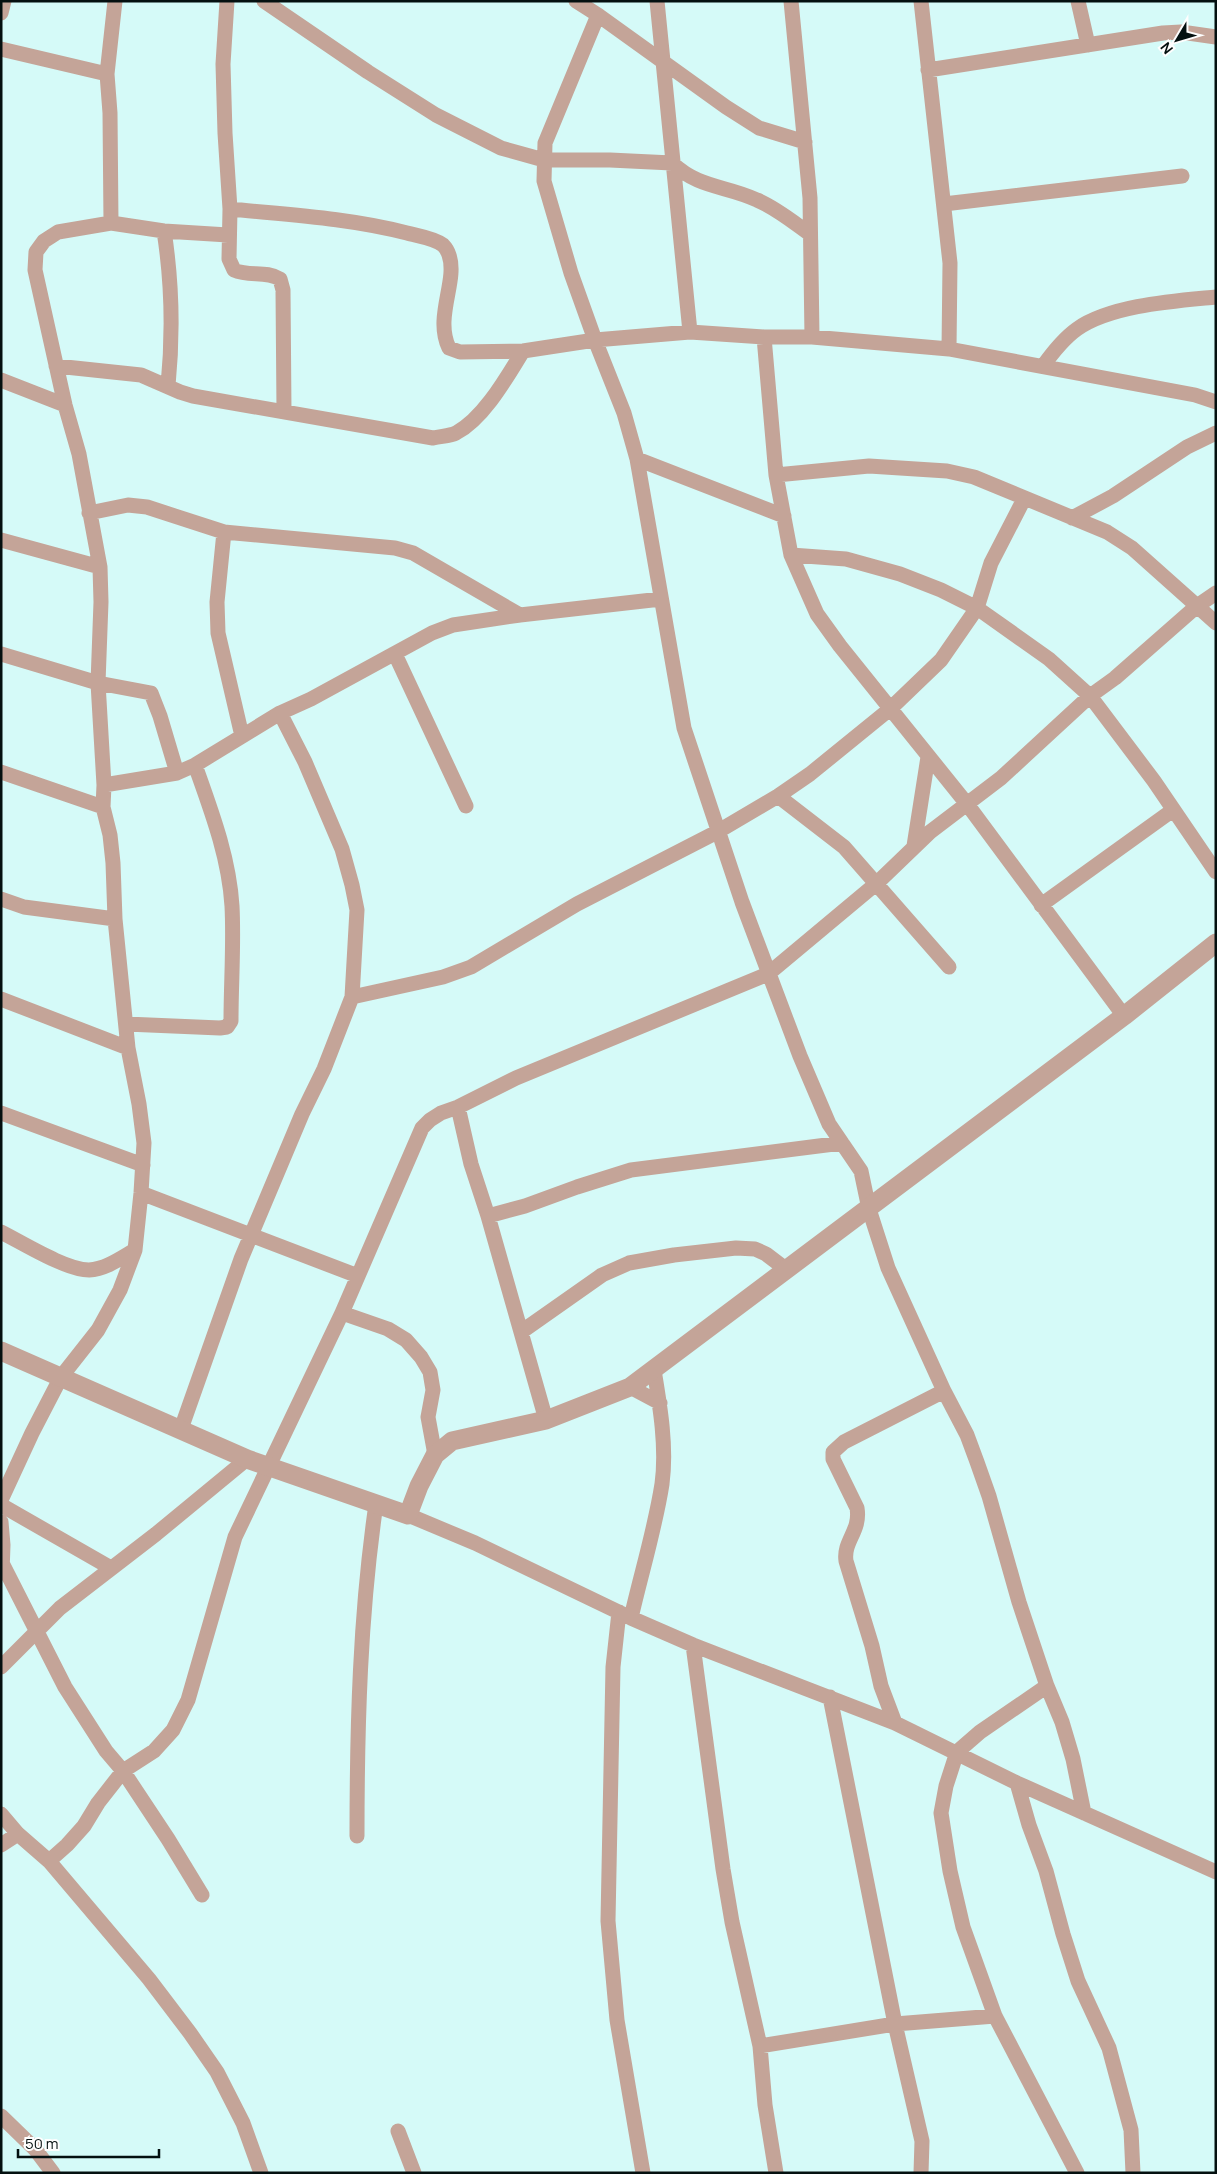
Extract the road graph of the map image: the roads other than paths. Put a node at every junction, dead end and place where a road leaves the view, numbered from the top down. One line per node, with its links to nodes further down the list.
1 (4, 1): 10 (street)
2 (115, 1): 17 (street)
3 (227, 1): 23 (street)
4 (264, 1): 19 (street)
5 (576, 1): 11 (street)
6 (657, 1): 15 (street)
7 (792, 1): 18 (street)
8 (921, 1): 16 (street)
9 (1078, 1): 13 (street)
10 (1, 13)
11 (598, 15): 15 (street); 19 (street)
12 (1216, 38): 13 (street)
13 (1088, 45): 16 (street)
14 (1, 48): 17 (street)
15 (662, 62): 18 (street); 20 (street)
16 (928, 70): 22 (street)
17 (106, 74): 24 (street)
18 (805, 142): 26 (street)
19 (544, 160): 20 (street); 32 (street)
20 (672, 163): 26 (street); 29 (street)
21 (1182, 176): 22 (street)
22 (944, 204): 33 (street)
23 (230, 209): 27 (street); 34 (street)
24 (111, 223): 25 (street); 35 (street)
25 (164, 231): 27 (street); 38 (street)
26 (810, 234): 30 (street)
27 (228, 235): 41 (street)
28 (1216, 297): 36 (street)
29 (690, 332): 31 (street); 32 (street)
30 (812, 336): 31 (street); 33 (street)
31 (764, 337): 44 (street)
32 (595, 340): 34 (street); 43 (street)
33 (949, 349): 36 (street)
34 (523, 351): 41 (street)
35 (56, 366): 38 (street); 40 (street)
36 (1043, 366): 39 (street)
37 (1, 380): 40 (street)
38 (168, 386): 41 (street)
39 (1216, 402)
40 (65, 405): 46 (street)
41 (284, 411)
42 (1216, 432): 48 (street)
43 (638, 459): 47 (street); 54 (street)
44 (776, 475): 45 (street); 47 (street)
45 (1024, 498): 48 (street); 56 (street)
46 (89, 513): 49 (street); 52 (street)
47 (784, 516): 51 (street)
48 (1072, 518): 55 (street)
49 (224, 532): 57 (street); 65 (street)
50 (1, 540): 52 (street)
51 (790, 555): 56 (street); 63 (street)
52 (100, 567): 61 (street)
53 (1216, 593): 55 (street)
54 (661, 599): 57 (street); 76 (street)
55 (1197, 606): 58 (street); 62 (street)
56 (978, 608): 62 (street); 63 (street)
57 (520, 615): 60 (street)
58 (1216, 623)
59 (1, 654): 61 (street)
60 (395, 654): 64 (street); 74 (street)
61 (98, 683): 69 (street); 70 (street)
62 (1090, 696): 72 (street); 75 (street)
63 (890, 709): 66 (street); 71 (street)
64 (280, 713): 65 (street); 86 (street)
65 (242, 736): 67 (street)
66 (928, 757): 72 (street); 77 (street)
67 (195, 765): 69 (street); 89 (street)
68 (1, 772): 73 (street)
69 (177, 773): 70 (street)
70 (104, 785): 73 (street)
71 (778, 796): 76 (street); 79 (street)
72 (967, 804): 77 (street); 81 (street)
73 (103, 806): 82 (street)
74 (466, 806)
75 (1173, 810): 78 (street); 81 (street)
76 (718, 832): 85 (street); 86 (street)
77 (914, 846): 79 (street)
78 (1216, 872)
79 (877, 883): 84 (street); 85 (street)
80 (1, 899): 82 (street)
81 (1041, 905): 88 (street)
82 (115, 919): 89 (street)
83 (1216, 943): 88 (street)
84 (949, 967)
85 (768, 974): 91 (street); 93 (street)
86 (352, 997): 99 (street)
87 (1, 999): 90 (street)
88 (1124, 1016): 96 (street)
89 (126, 1024): 90 (street)
90 (128, 1048): 94 (street)
91 (458, 1107): 97 (street); 102 (street)
92 (1, 1113): 94 (street)
93 (842, 1143): 96 (street); 97 (street)
94 (143, 1165): 95 (street)
95 (142, 1193): 99 (street); 100 (street)
96 (869, 1209): 101 (street); 109 (street)
97 (488, 1216): 104 (street)
98 (1, 1232): 100 (street)
99 (252, 1236): 102 (street); 112 (street)
100 (135, 1250): 107 (street)
101 (787, 1270): 104 (street); 106 (street)
102 (358, 1276): 103 (street)
103 (342, 1313): 113 (street); 115 (street)
104 (521, 1332): 111 (street)
105 (1, 1351): 107 (street)
106 (654, 1370): 108 (street); 110 (street)
107 (62, 1377): 112 (street); 116 (street)
108 (630, 1387): 110 (street); 111 (street)
109 (944, 1391): 127 (street); 129 (street)
110 (660, 1403): 123 (street)
111 (546, 1420): 113 (street)
112 (180, 1429): 114 (street)
113 (435, 1455): 119 (street)
114 (247, 1460): 115 (street); 121 (street)
115 (268, 1465): 117 (street); 131 (street)
116 (1, 1500)
117 (376, 1504): 119 (street); 136 (street)
118 (1, 1505): 121 (street)
119 (408, 1515): 123 (street)
120 (1, 1522): 122 (street)
121 (111, 1568): 124 (street)
122 (2, 1572): 124 (street)
123 (625, 1615): 125 (street); 149 (street)
124 (36, 1633): 126 (street); 131 (street)
125 (693, 1645): 128 (street); 143 (street)
126 (1, 1667)
127 (1047, 1686): 130 (street); 133 (street)
128 (830, 1697): 129 (street); 142 (street)
129 (894, 1723): 130 (street)
130 (957, 1752): 132 (street); 141 (street)
131 (123, 1771): 138 (street); 140 (street)
132 (1017, 1783): 133 (street); 153 (street)
133 (1084, 1813): 139 (street)
134 (1, 1814): 135 (street)
135 (18, 1834): 137 (street); 138 (street)
136 (357, 1836)
137 (1, 1845)
138 (49, 1861): 147 (street)
139 (1216, 1872)
140 (202, 1896)
141 (995, 2016): 142 (street); 152 (street)
142 (895, 2024): 143 (street); 151 (street)
143 (760, 2046): 150 (street)
144 (1, 2116): 146 (street)
145 (398, 2131): 148 (street)
146 (53, 2173)
147 (261, 2173)
148 (414, 2173)
149 (643, 2173)
150 (776, 2173)
151 (921, 2173)
152 (1077, 2173)
153 (1133, 2173)

